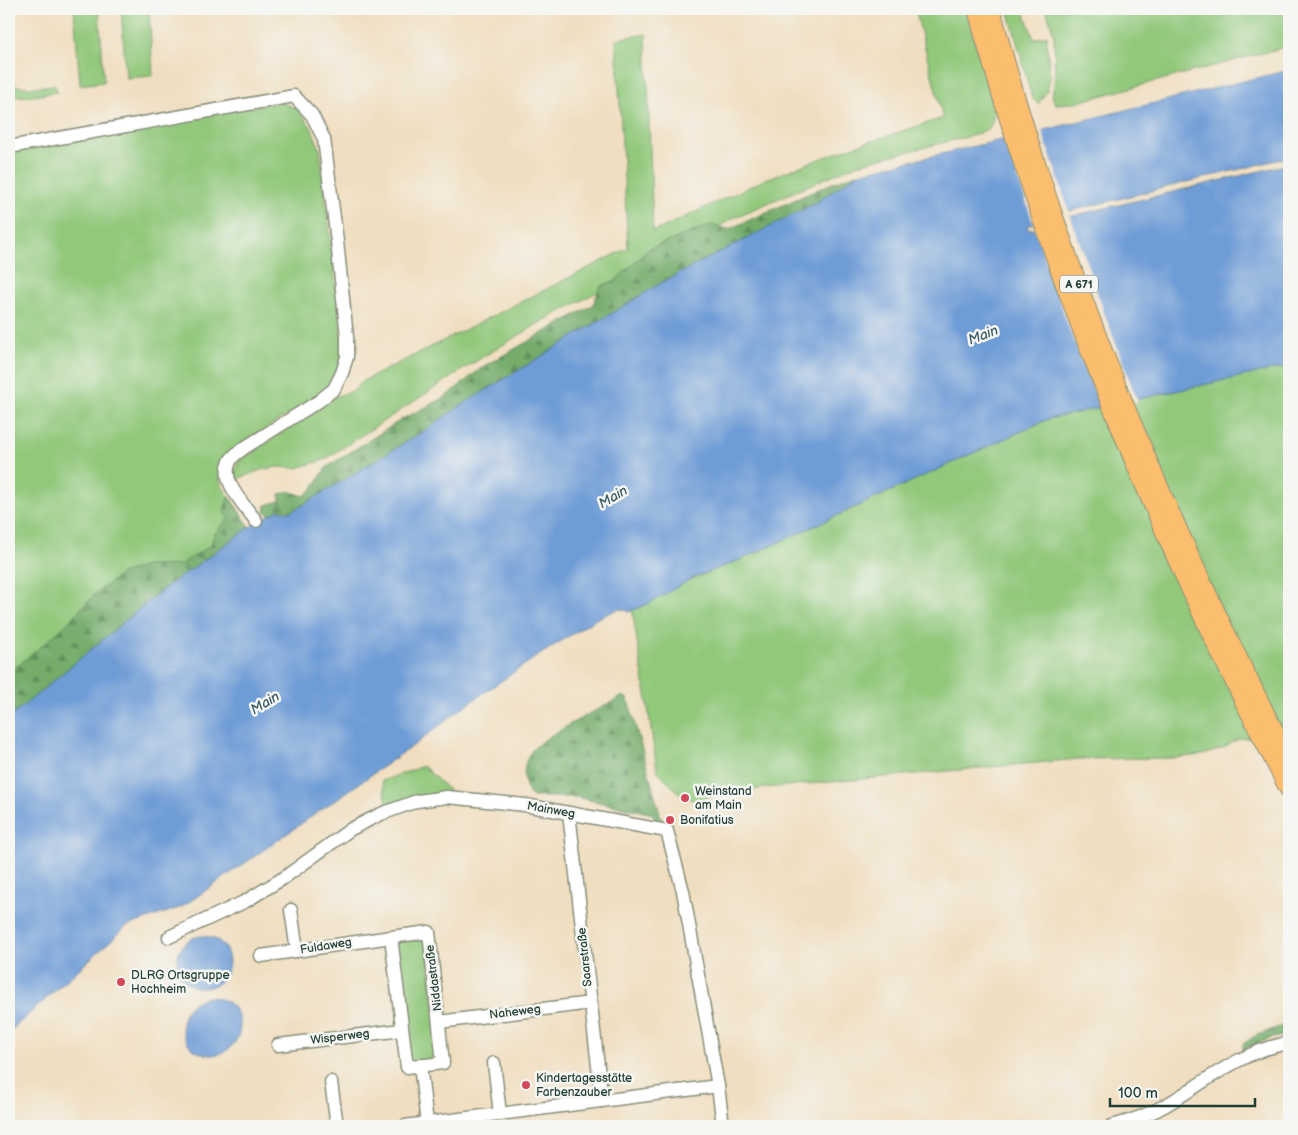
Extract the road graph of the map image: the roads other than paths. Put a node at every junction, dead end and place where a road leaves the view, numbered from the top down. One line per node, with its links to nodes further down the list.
1 (988, 10): 2 (highway, A 671)
2 (1012, 105): 5 (highway, A 671); 6 (highway, A 671)
3 (9, 147): 4 (street)
4 (256, 521)
5 (1289, 760)
6 (1289, 789)
7 (569, 813): 9 (street, Mainweg); 13 (street, Saarstraße); 21 (street, Mainweg)
8 (290, 910): 11 (street)
9 (169, 937)
10 (391, 937): 11 (street, Fuldaweg); 14 (street, Niddastraße); 15 (street)
11 (297, 951): 12 (street, Fuldaweg)
12 (261, 956)
13 (591, 1003): 14 (street, Naheweg); 22 (street, Saarstraße)
14 (439, 1022): 19 (street, Niddastraße)
15 (402, 1030): 17 (street, Wisperweg); 19 (street)
16 (1289, 1044): 28 (street)
17 (278, 1045)
18 (494, 1063): 23 (street)
19 (420, 1065): 24 (street)
20 (331, 1082): 25 (street)
21 (718, 1086): 22 (street); 27 (street, Mainweg)
22 (602, 1101): 23 (street)
23 (500, 1114): 24 (street)
24 (430, 1124): 26 (street)
25 (337, 1126)
26 (405, 1126)
27 (723, 1126)
28 (1112, 1126)

